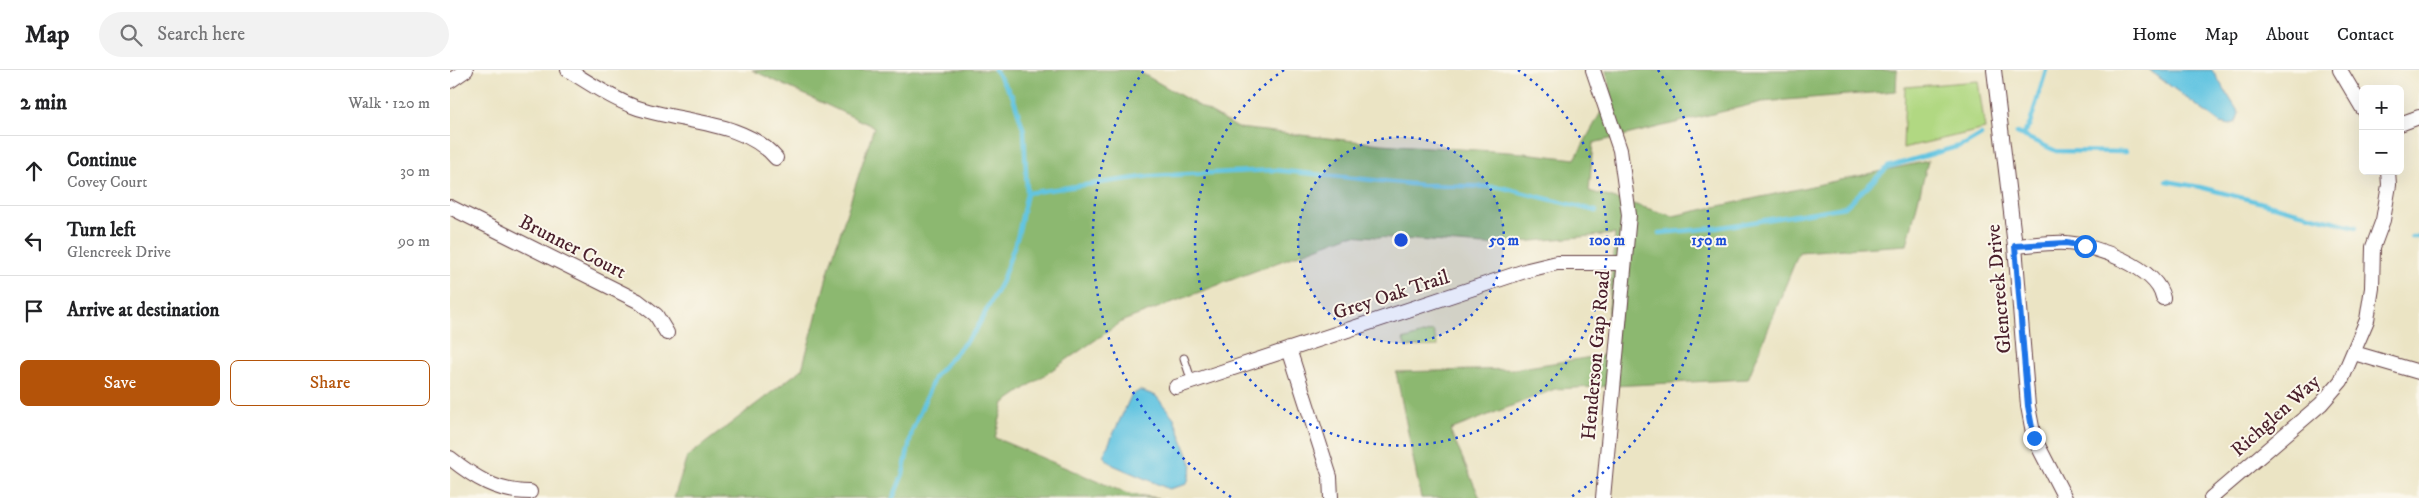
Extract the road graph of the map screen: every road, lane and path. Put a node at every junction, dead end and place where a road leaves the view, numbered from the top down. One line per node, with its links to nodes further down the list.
1 (466, 70): 6 (street)
2 (568, 70): 10 (street)
3 (1593, 70): 14 (street, Henderson Gap Road)
4 (1994, 70): 13 (street, Glencreek Drive)
5 (2340, 70): 7 (street)
6 (450, 80)
7 (2359, 102)
8 (2419, 117): 9 (street)
9 (2404, 123)
10 (776, 158)
11 (2388, 175): 18 (street, Richglen Way)
12 (450, 207): 16 (street, Brunner Court)
13 (2015, 246): 15 (street); 27 (street, Glencreek Drive)
14 (1623, 262): 17 (street, Grey Oak Trail); 26 (street, Henderson Gap Road)
15 (2163, 298)
16 (667, 333)
17 (1289, 349): 21 (street, Grey Oak Trail); 25 (street)
18 (2354, 353): 20 (street); 28 (street, Richglen Way)
19 (1184, 358): 21 (lane)
20 (2419, 372)
21 (1192, 382): 22 (street, Grey Oak Trail)
22 (1176, 387)
23 (450, 458): 24 (street)
24 (530, 492)
25 (1331, 498)
26 (1602, 498)
27 (2065, 498)
28 (2210, 498)

